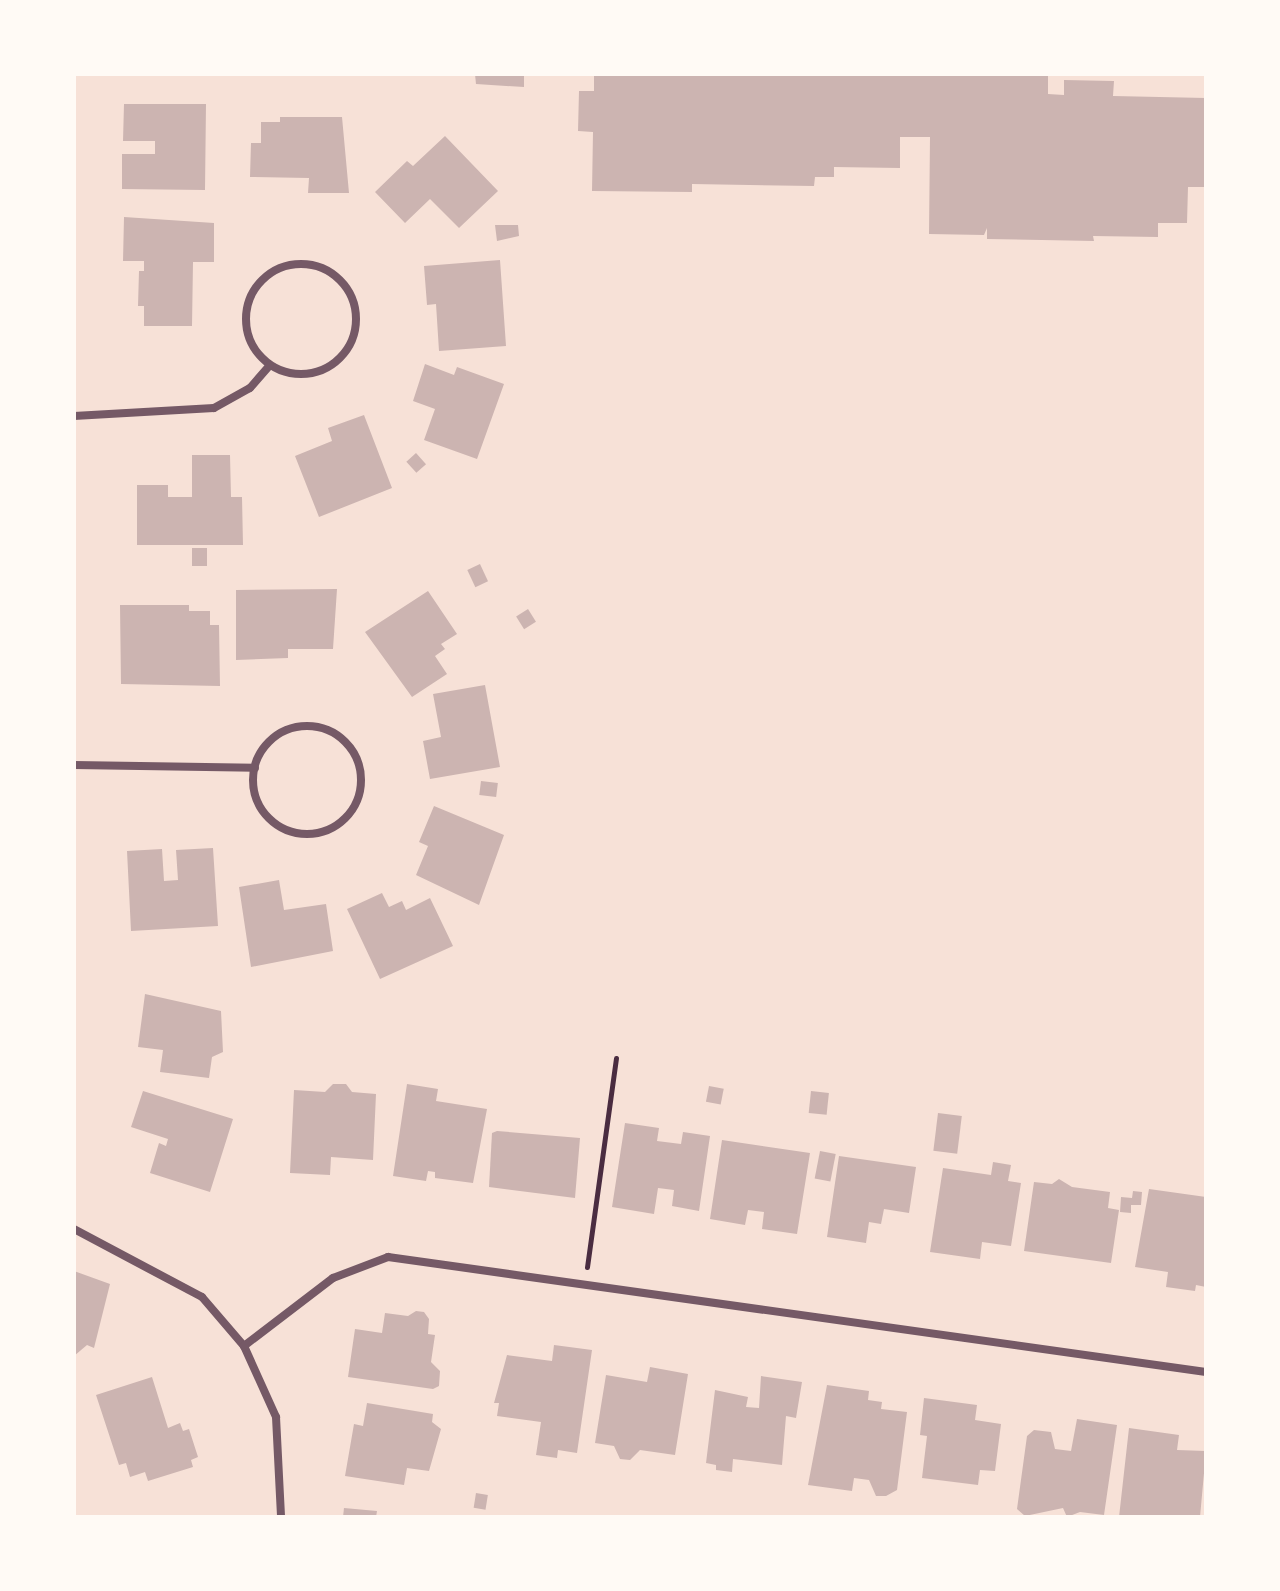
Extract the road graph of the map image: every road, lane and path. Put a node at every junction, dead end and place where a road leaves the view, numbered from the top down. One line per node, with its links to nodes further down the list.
1 (270, 365): 1 (street); 2 (street)
2 (74, 416)
3 (74, 765): 4 (street)
4 (255, 768): 4 (street)
5 (616, 1058): 7 (path)
6 (74, 1229): 8 (street)
7 (584, 1284): 8 (street); 9 (street)
8 (244, 1346): 10 (street)
9 (1206, 1372)
10 (281, 1517)

